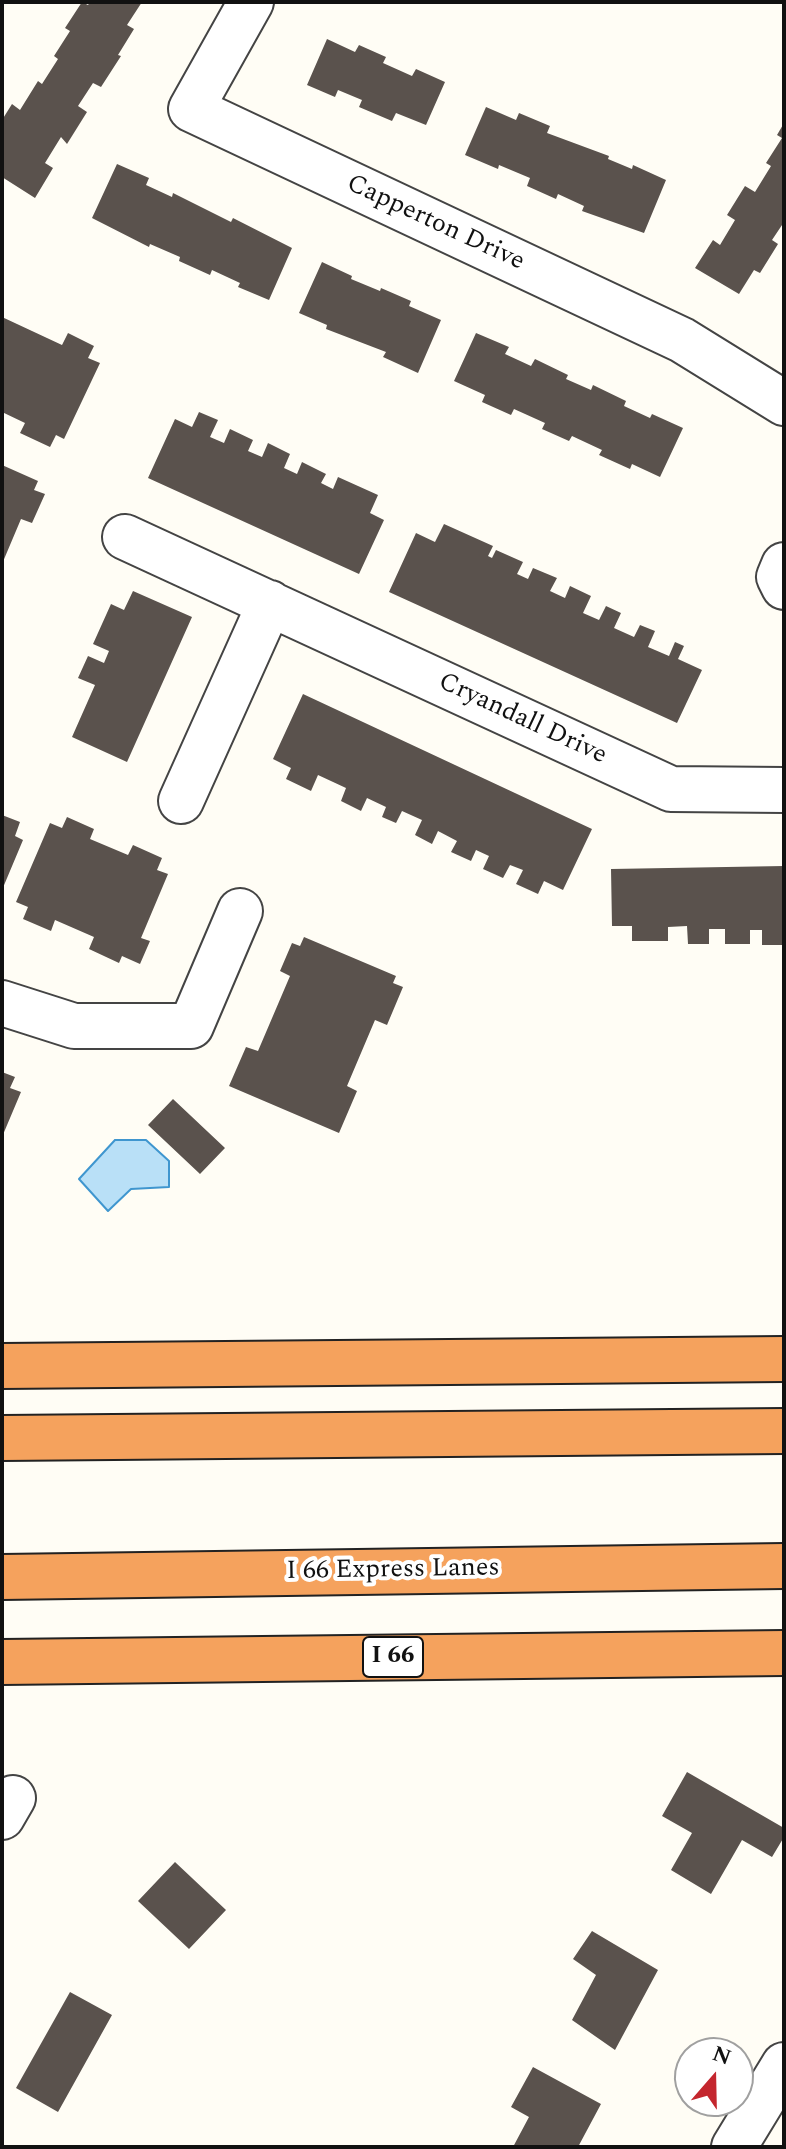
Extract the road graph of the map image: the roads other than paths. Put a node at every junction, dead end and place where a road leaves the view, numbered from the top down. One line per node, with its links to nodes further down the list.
1 (251, 2): 2 (street, Capperton Drive)
2 (779, 389)
3 (125, 537): 6 (street, Cryandall Drive)
4 (784, 565): 5 (street)
5 (784, 587)
6 (270, 603): 7 (street, Cryandall Drive); 8 (street)
7 (784, 790)
8 (181, 801)
9 (240, 911): 10 (street)
10 (2, 1003)
11 (784, 1359): 12 (highway)
12 (2, 1366)
13 (784, 1431): 14 (highway)
14 (2, 1438)
15 (784, 1566): 16 (highway, I 66 Express Lanes)
16 (2, 1577)
17 (784, 1653): 18 (highway, I 66)
18 (2, 1662)
19 (784, 2065): 20 (street)
20 (734, 2147)

